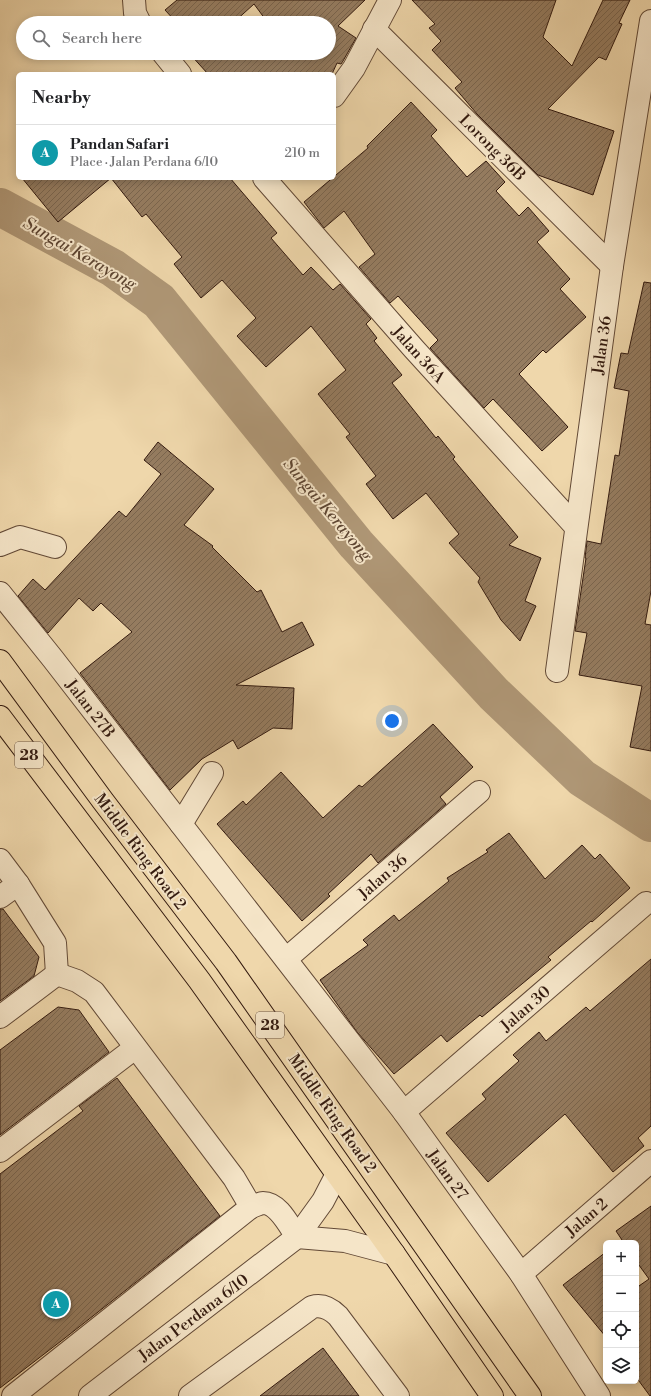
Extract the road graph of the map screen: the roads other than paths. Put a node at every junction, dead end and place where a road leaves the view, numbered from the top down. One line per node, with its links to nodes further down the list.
1 (134, 0): 3 (street)
2 (390, 0): 5 (street)
3 (136, 16)
4 (651, 21): 10 (street, Jalan 36)
5 (374, 29): 8 (street); 10 (street, Lorong 36B)
6 (169, 60): 7 (street)
7 (178, 72)
8 (336, 93)
9 (267, 180): 11 (street, Jalan 36A)
10 (612, 266): 11 (street, Jalan 36)
11 (576, 527): 16 (street, Jalan 36)
12 (0, 545): 13 (street)
13 (55, 547)
14 (0, 593): 20 (street, Jalan 27B)
15 (0, 661): 42 (highway, Middle Ring Road 2 / 28)
16 (557, 671)
17 (0, 717): 32 (highway, Middle Ring Road 2 / 28)
18 (212, 773): 20 (street)
19 (479, 792): 25 (street, Jalan 36)
20 (181, 824): 25 (street, Jalan 27B)
21 (0, 860): 22 (street)
22 (18, 884): 23 (street); 26 (street)
23 (0, 897)
24 (646, 903): 29 (street, Jalan 30)
25 (286, 959): 29 (street, Jalan 27)
26 (57, 974): 27 (street); 28 (street)
27 (0, 1017)
28 (135, 1048): 30 (street); 33 (street)
29 (404, 1112): 36 (street, Jalan 27)
30 (0, 1151)
31 (651, 1160): 36 (street, Jalan 2)
32 (337, 1174): 34 (street, Jalan Perdana 6/10); 35 (highway, Middle Ring Road 2 / 28)
33 (251, 1207): 34 (street); 37 (street)
34 (297, 1237): 35 (street); 38 (street, Jalan Perdana 6/10)
35 (394, 1254): 41 (highway, Middle Ring Road 2 / 28)
36 (521, 1274): 43 (street, Jalan 27)
37 (13, 1396)
38 (90, 1396)
39 (190, 1396): 40 (street)
40 (398, 1396)
41 (492, 1396)
42 (530, 1396)
43 (599, 1396)

